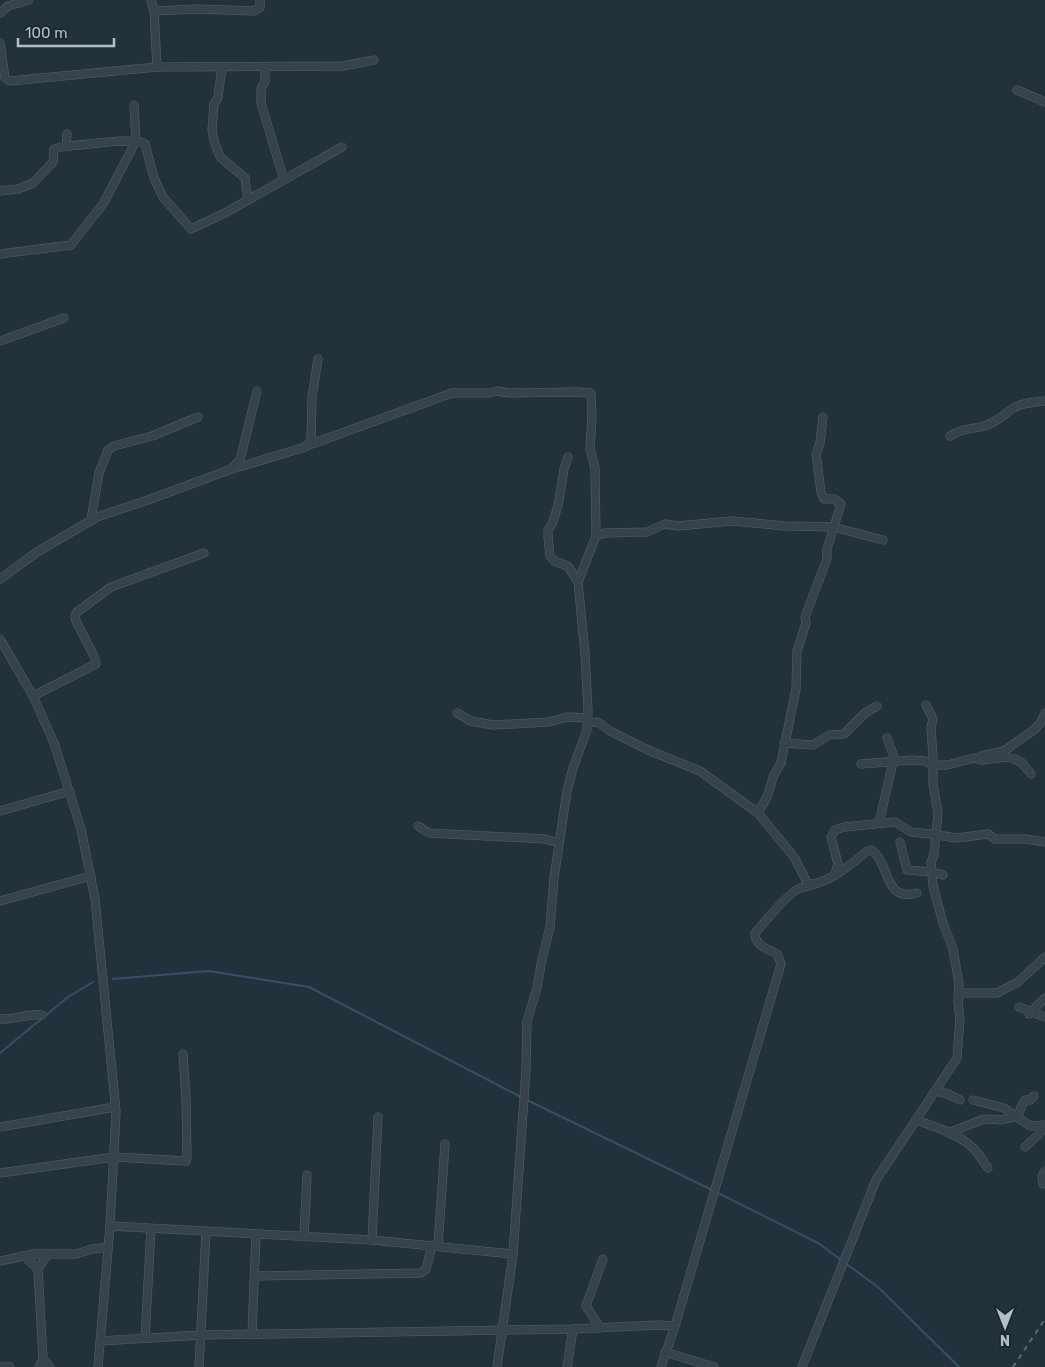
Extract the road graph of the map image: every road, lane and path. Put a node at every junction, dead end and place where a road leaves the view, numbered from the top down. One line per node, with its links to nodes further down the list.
1 (29, 0): 5 (street)
2 (151, 0): 4 (street)
3 (260, 0): 4 (street)
4 (154, 11): 8 (street)
5 (0, 13)
6 (0, 43): 8 (street)
7 (374, 60): 10 (street)
8 (157, 67): 9 (street)
9 (222, 67): 10 (street); 20 (street)
10 (265, 67): 18 (street)
11 (1017, 90): 12 (street)
12 (1045, 102)
13 (134, 105): 15 (street)
14 (67, 134): 16 (street)
15 (136, 141): 16 (street); 20 (street); 21 (street)
16 (66, 146): 19 (street)
17 (342, 148): 18 (street)
18 (284, 180): 20 (street)
19 (0, 192)
20 (248, 200)
21 (0, 254)
22 (64, 318): 23 (street)
23 (0, 341)
24 (318, 360): 30 (street)
25 (257, 391): 32 (street)
26 (1045, 401): 29 (street)
27 (198, 417): 33 (street)
28 (823, 417): 34 (street)
29 (950, 436)
30 (309, 444): 32 (street); 35 (street)
31 (568, 457): 39 (street)
32 (229, 470): 33 (street)
33 (91, 520): 38 (street)
34 (834, 527): 35 (street); 36 (street); 49 (street)
35 (596, 536): 39 (street)
36 (884, 540)
37 (204, 553): 42 (street)
38 (0, 580)
39 (578, 582): 47 (street)
40 (0, 639): 41 (street)
41 (3, 648): 42 (street)
42 (33, 696): 55 (street)
43 (926, 705): 53 (street)
44 (877, 706): 49 (street)
45 (457, 713): 47 (street)
46 (1045, 713): 50 (street)
47 (588, 721): 57 (street); 63 (street)
48 (887, 738): 51 (street)
49 (784, 743): 57 (street)
50 (974, 758): 53 (street); 54 (street)
51 (893, 762): 52 (street); 53 (street); 58 (street)
52 (861, 764)
53 (933, 765): 60 (street)
54 (1031, 774)
55 (70, 791): 56 (street); 67 (street)
56 (0, 811)
57 (758, 813): 68 (street)
58 (879, 823): 60 (street); 65 (street)
59 (418, 826): 63 (street)
60 (936, 835): 62 (street); 64 (street)
61 (900, 842): 64 (street)
62 (1045, 842)
63 (559, 843): 110 (street)
64 (932, 872): 66 (street); 72 (street)
65 (836, 874): 68 (street); 69 (street)
66 (942, 875)
67 (91, 876): 70 (street); 84 (street)
68 (814, 884): 116 (street)
69 (917, 894)
70 (0, 901)
71 (1045, 957): 72 (street)
72 (958, 993): 80 (street)
73 (1045, 998): 75 (street)
74 (1018, 1007): 75 (street)
75 (1031, 1013): 77 (street)
76 (42, 1015): 78 (street)
77 (1045, 1017)
78 (0, 1019)
79 (183, 1054): 95 (street)
80 (936, 1091): 82 (street); 87 (street)
81 (1034, 1096): 85 (street)
82 (960, 1100)
83 (973, 1100): 85 (street)
84 (115, 1107): 89 (street); 95 (street)
85 (1017, 1116): 88 (street); 90 (street)
86 (378, 1117): 106 (street)
87 (916, 1120): 90 (street); 136 (street)
88 (1045, 1125): 91 (street)
89 (0, 1127)
90 (948, 1133): 96 (street)
91 (1040, 1133): 92 (street); 94 (street)
92 (1045, 1140)
93 (445, 1144): 107 (street)
94 (1025, 1147)
95 (114, 1157): 98 (street); 101 (street)
96 (988, 1168)
97 (1045, 1171): 100 (street)
98 (0, 1174)
99 (307, 1175): 105 (street)
100 (1043, 1184)
101 (110, 1226): 102 (street); 108 (street)
102 (152, 1229): 103 (street); 122 (street)
103 (206, 1232): 104 (street); 121 (street)
104 (256, 1235): 105 (street); 115 (street)
105 (304, 1237): 106 (street)
106 (372, 1240): 107 (street)
107 (435, 1246): 110 (street); 115 (street)
108 (108, 1247): 109 (street); 123 (street)
109 (48, 1254): 111 (street); 114 (street)
110 (513, 1254): 119 (street)
111 (24, 1256): 113 (street); 114 (street)
112 (604, 1259): 117 (street)
113 (0, 1261)
114 (38, 1269): 125 (street)
115 (255, 1276): 120 (street)
116 (675, 1326): 117 (street); 124 (street)
117 (600, 1328): 118 (street)
118 (574, 1329): 119 (street); 133 (street)
119 (502, 1330): 120 (street); 132 (street)
120 (252, 1334): 121 (street)
121 (201, 1335): 122 (street); 131 (street)
122 (145, 1338): 123 (street)
123 (100, 1341): 130 (street)
124 (665, 1352): 134 (street); 135 (street)
125 (43, 1359): 128 (street); 129 (street)
126 (0, 1367): 127 (street)
127 (10, 1367)
128 (40, 1367)
129 (50, 1367)
130 (98, 1367)
131 (199, 1367)
132 (497, 1367)
133 (567, 1367)
134 (661, 1367)
135 (714, 1367)
136 (802, 1367)

